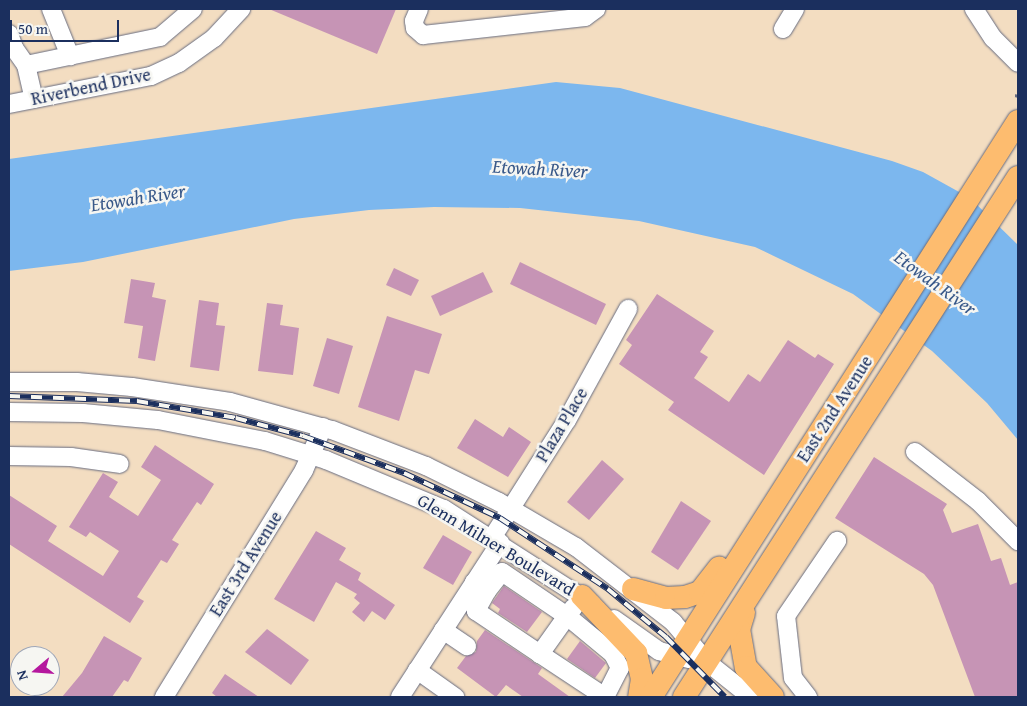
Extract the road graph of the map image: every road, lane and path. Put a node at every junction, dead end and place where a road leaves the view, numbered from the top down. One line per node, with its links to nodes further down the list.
1 (50, 9): 10 (street)
2 (193, 9): 10 (street)
3 (241, 9): 13 (street, Riverbend Drive)
4 (419, 9): 5 (street)
5 (596, 9)
6 (795, 9): 8 (street)
7 (974, 9): 11 (street)
8 (783, 30)
9 (10, 44): 12 (street)
10 (70, 56): 12 (street)
11 (1018, 63)
12 (26, 64): 13 (street)
13 (34, 99): 14 (street, Riverbend Drive)
14 (9, 104)
15 (1018, 121): 26 (main road, East 2nd Avenue)
16 (1013, 185): 33 (main road, East 2nd Avenue)
17 (628, 309): 25 (street, Plaza Place)
18 (9, 382): 20 (street, Glenn Milner Boulevard)
19 (9, 412): 22 (street, Glenn Milner Boulevard)
20 (323, 427): 22 (street, East 3rd Avenue); 25 (street, Glenn Milner Boulevard)
21 (915, 452): 29 (street)
22 (310, 455): 27 (street, Glenn Milner Boulevard); 41 (street, East 3rd Avenue)
23 (9, 456): 24 (street)
24 (120, 464)
25 (511, 509): 27 (street, Plaza Place); 31 (street, Glenn Milner Boulevard)
26 (759, 528): 31 (main road); 37 (main road, East 2nd Avenue)
27 (496, 540): 30 (street, Plaza Place); 32 (street, Glenn Milner Boulevard)
28 (837, 541): 49 (street)
29 (1018, 541)
30 (481, 587): 34 (street); 35 (street); 38 (street)
31 (633, 589): 37 (street, Glenn Milner Boulevard)
32 (582, 596): 34 (street); 37 (street, Glenn Milner Boulevard); 44 (main road)
33 (749, 598): 39 (main road, East 2nd Avenue); 48 (main road)
34 (567, 616): 38 (street); 38 (street)
35 (444, 630): 36 (street); 40 (street)
36 (467, 646)
37 (683, 648): 39 (street, Glenn Milner Boulevard); 45 (main road, East 2nd Avenue)
38 (540, 654)
39 (706, 662): 46 (main road, East 2nd Avenue); 47 (street, Glenn Milner Boulevard)
40 (418, 670): 42 (street); 43 (street)
41 (164, 697)
42 (400, 697)
43 (455, 697)
44 (639, 697)
45 (651, 697)
46 (684, 697)
47 (751, 697)
48 (773, 697)
49 (808, 697)

